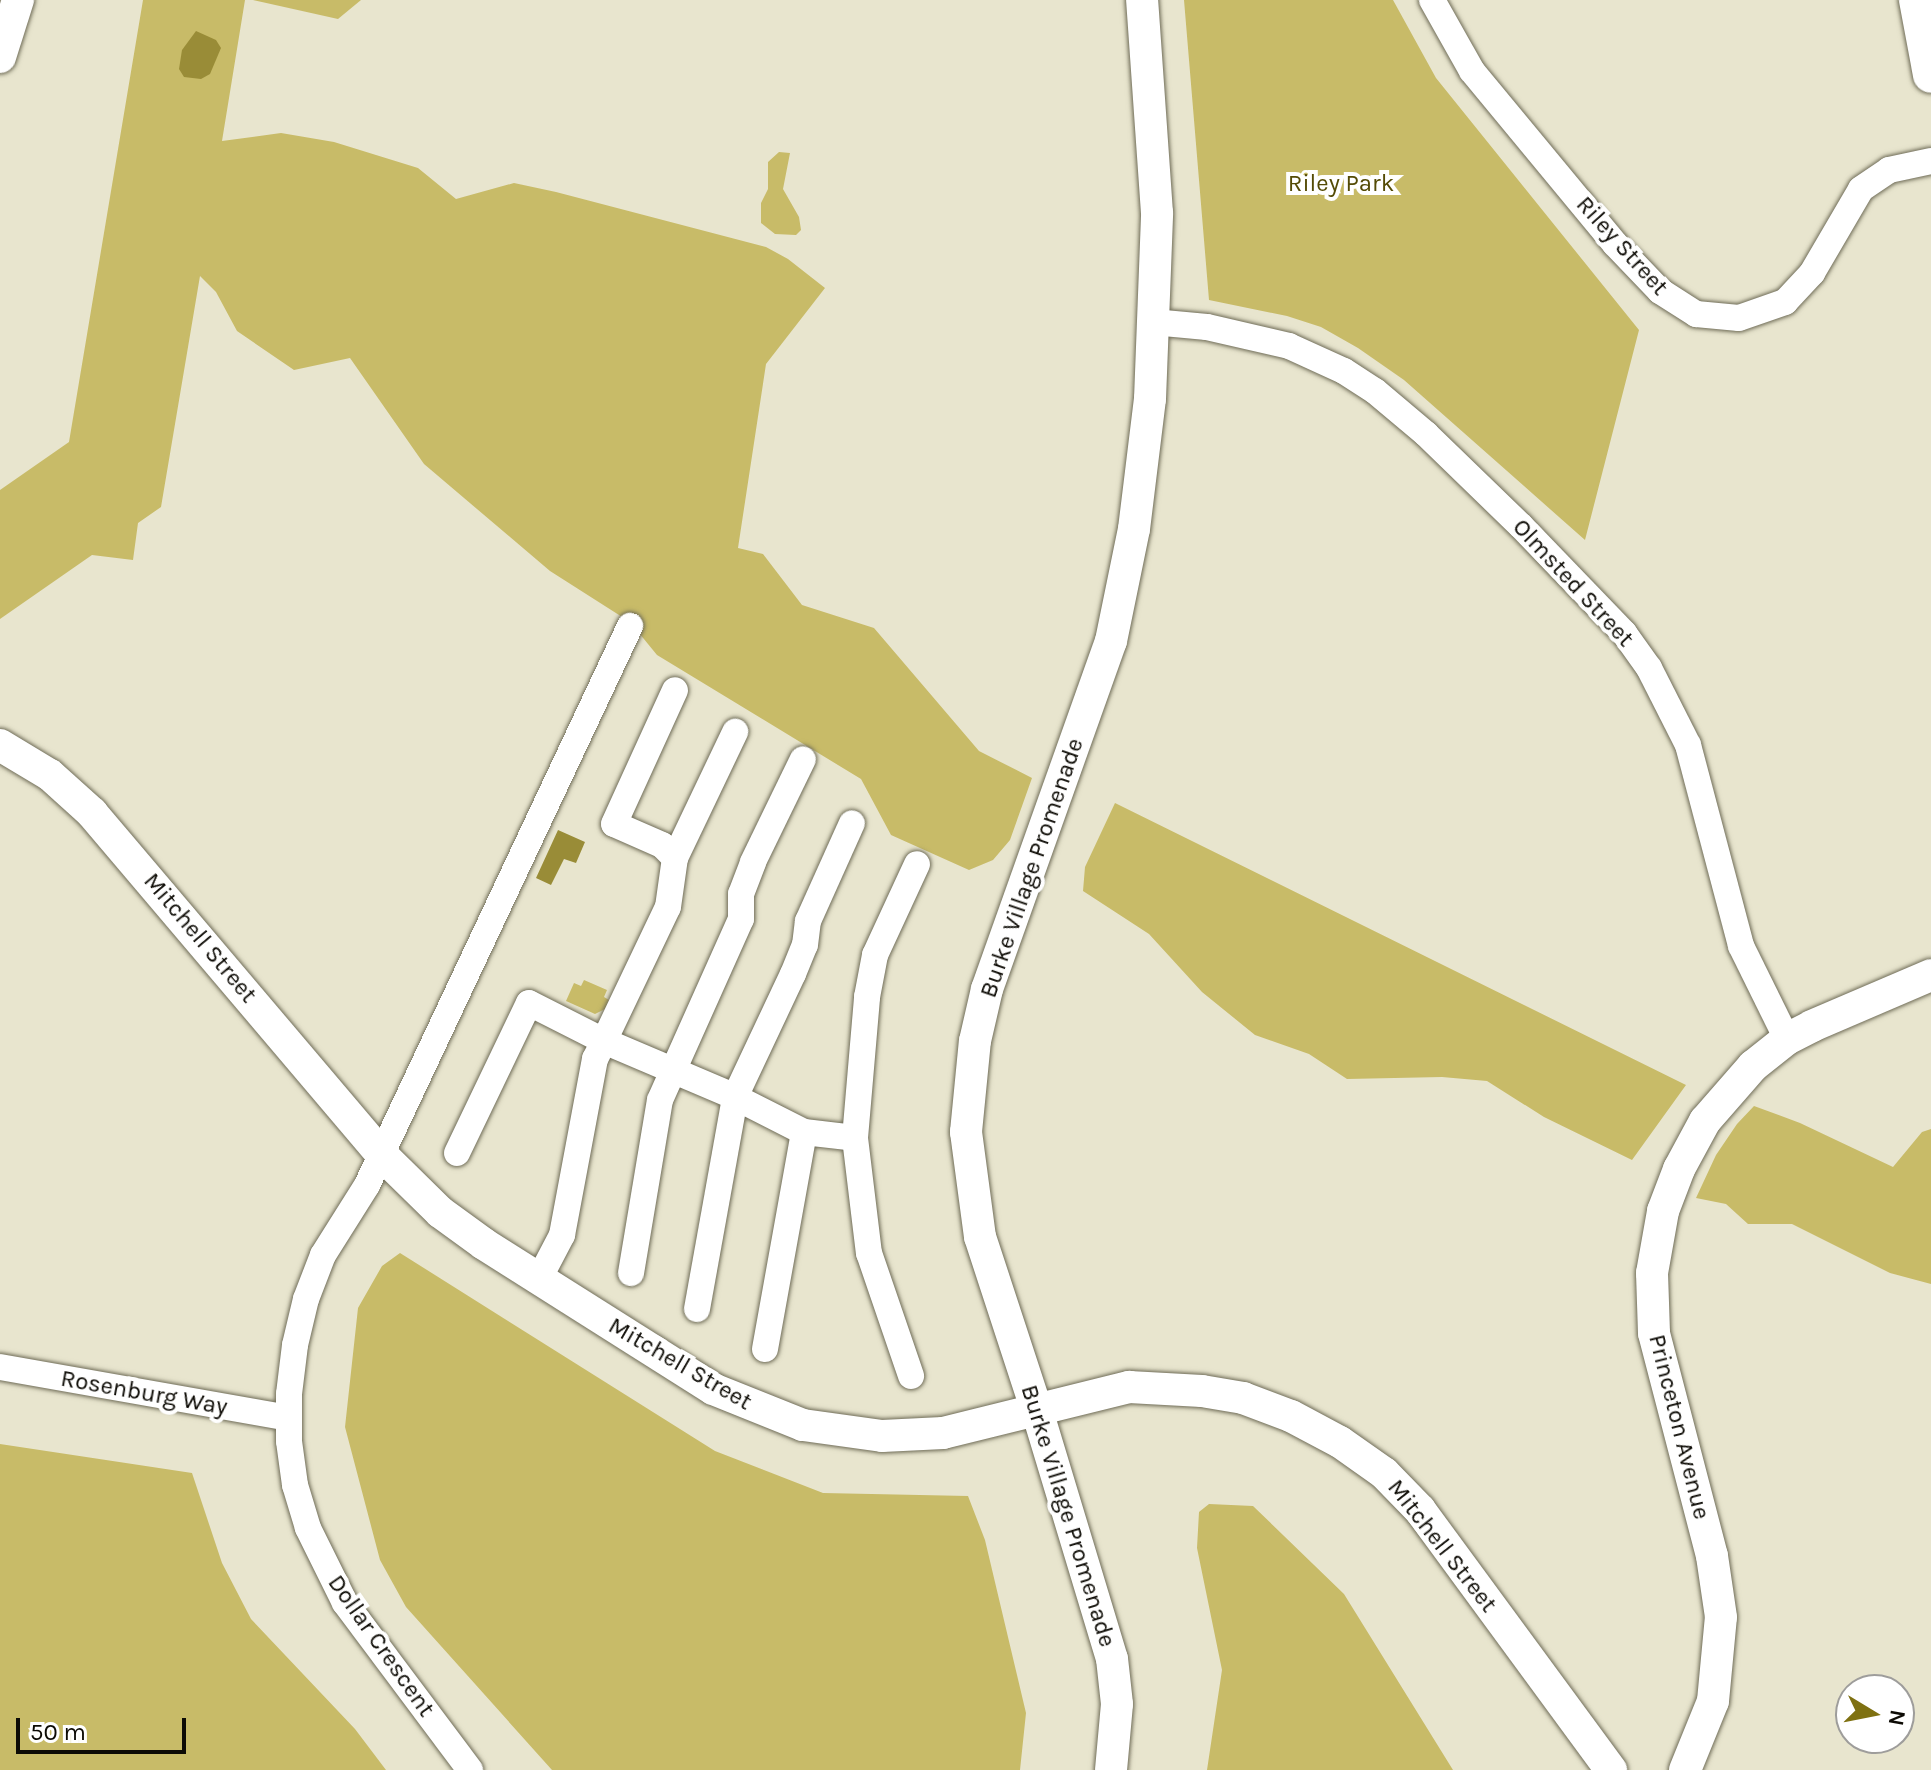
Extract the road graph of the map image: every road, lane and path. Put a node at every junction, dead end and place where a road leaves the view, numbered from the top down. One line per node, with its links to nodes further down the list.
1 (18, 0): 5 (street)
2 (1142, 0): 8 (street, Burke Village Promenade)
3 (1432, 0): 7 (street, Riley Street)
4 (1917, 0): 6 (main road)
5 (0, 57)
6 (1931, 75)
7 (1931, 161)
8 (1153, 322): 18 (street, Olmsted Street); 32 (street, Burke Village Promenade)
9 (630, 626): 25 (street, Dollar Crescent)
10 (675, 690): 15 (street)
11 (735, 732): 15 (street)
12 (0, 745): 25 (street, Mitchell Street)
13 (803, 759): 20 (street)
14 (852, 823): 21 (street)
15 (675, 858): 19 (street)
16 (917, 864): 23 (street)
17 (1931, 975): 18 (street, Princeton Avenue)
18 (1787, 1039): 37 (street, Princeton Avenue)
19 (604, 1041): 20 (street); 24 (street); 27 (street)
20 (671, 1069): 21 (street); 26 (street)
21 (735, 1097): 22 (street); 28 (street)
22 (804, 1132): 23 (street); 29 (street)
23 (855, 1138): 31 (street)
24 (457, 1153)
25 (381, 1154): 27 (street, Mitchell Street); 33 (street, Dollar Crescent)
26 (631, 1273)
27 (539, 1279): 32 (street, Mitchell Street)
28 (697, 1309)
29 (765, 1349)
30 (0, 1367): 33 (street, Rosenburg Way)
31 (911, 1376)
32 (1036, 1408): 35 (street, Burke Village Promenade); 36 (street, Mitchell Street)
33 (288, 1418): 34 (street, Dollar Crescent)
34 (470, 1770)
35 (1111, 1770)
36 (1611, 1770)
37 (1685, 1770)

